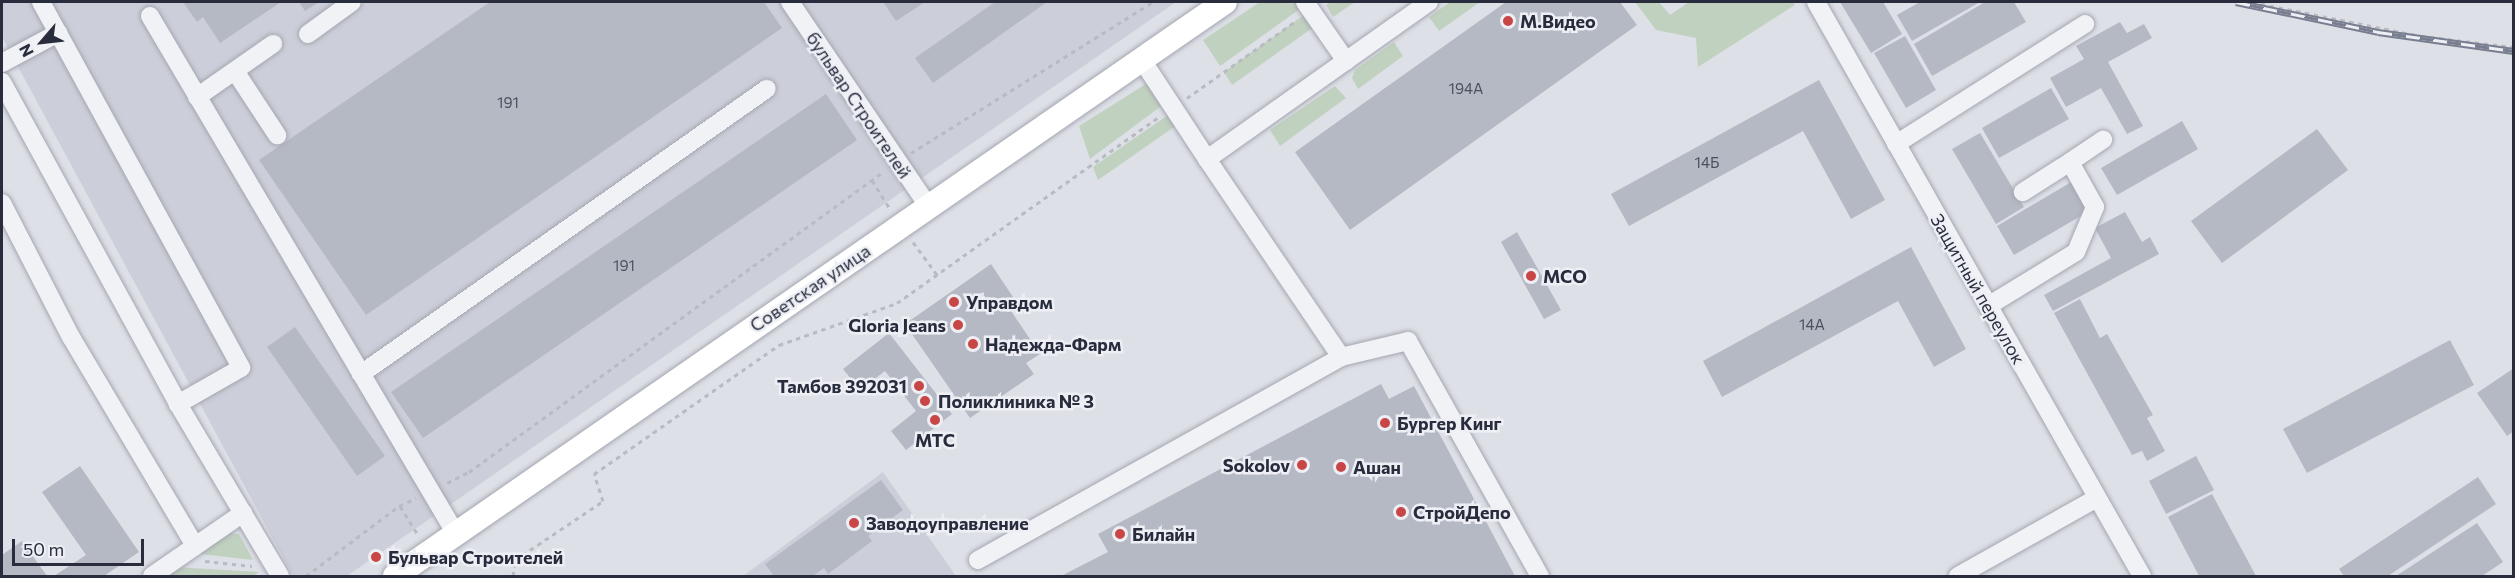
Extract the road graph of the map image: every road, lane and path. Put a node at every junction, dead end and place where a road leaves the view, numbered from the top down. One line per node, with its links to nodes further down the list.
1 (41, 2): 12 (street)
2 (352, 2): 13 (street)
3 (790, 2): 28 (street, бульвар Строителей)
4 (1153, 2): 28 (path)
5 (1226, 2): 16 (main road, Советская улица)
6 (1430, 2): 17 (street)
7 (1816, 2): 26 (street, Защитный переулок)
8 (2252, 2): 15 (path)
9 (1308, 6): 17 (street); 23 (path)
10 (150, 16): 22 (street)
11 (2085, 24): 26 (street)
12 (58, 33): 18 (street); 36 (street)
13 (308, 34)
14 (273, 44): 19 (street)
15 (2514, 47)
16 (1142, 60): 23 (street); 32 (main road, Советская улица)
17 (1346, 61): 27 (street)
18 (2, 63)
19 (235, 71): 22 (street); 24 (street)
20 (2, 82): 36 (street)
21 (767, 89): 35 (street)
22 (197, 98): 35 (street)
23 (1174, 106): 27 (street); 49 (path)
24 (277, 135)
25 (2103, 140): 29 (street)
26 (1896, 144): 33 (street, Защитный переулок)
27 (1208, 159): 34 (street)
28 (898, 162): 32 (street, бульвар Строителей); 37 (path)
29 (2070, 162): 30 (street); 33 (street)
30 (2023, 192)
31 (2, 203): 41 (street)
32 (929, 207): 40 (main road, Советская улица)
33 (1988, 306): 38 (street, Защитный переулок)
34 (1341, 357): 43 (street); 50 (street)
35 (361, 374): 37 (street)
36 (178, 404): 39 (street)
37 (430, 491): 40 (street); 47 (path)
38 (2097, 498): 51 (street); 52 (street, Защитный переулок)
39 (243, 513): 41 (street); 46 (street)
40 (456, 534): 48 (main road, Советская улица)
41 (195, 546): 42 (street)
42 (176, 559): 44 (path); 45 (street)
43 (978, 560)
44 (255, 571)
45 (152, 576)
46 (280, 576)
47 (306, 576)
48 (395, 576)
49 (513, 576)
50 (1540, 576)
51 (1958, 576)
52 (2142, 576)

